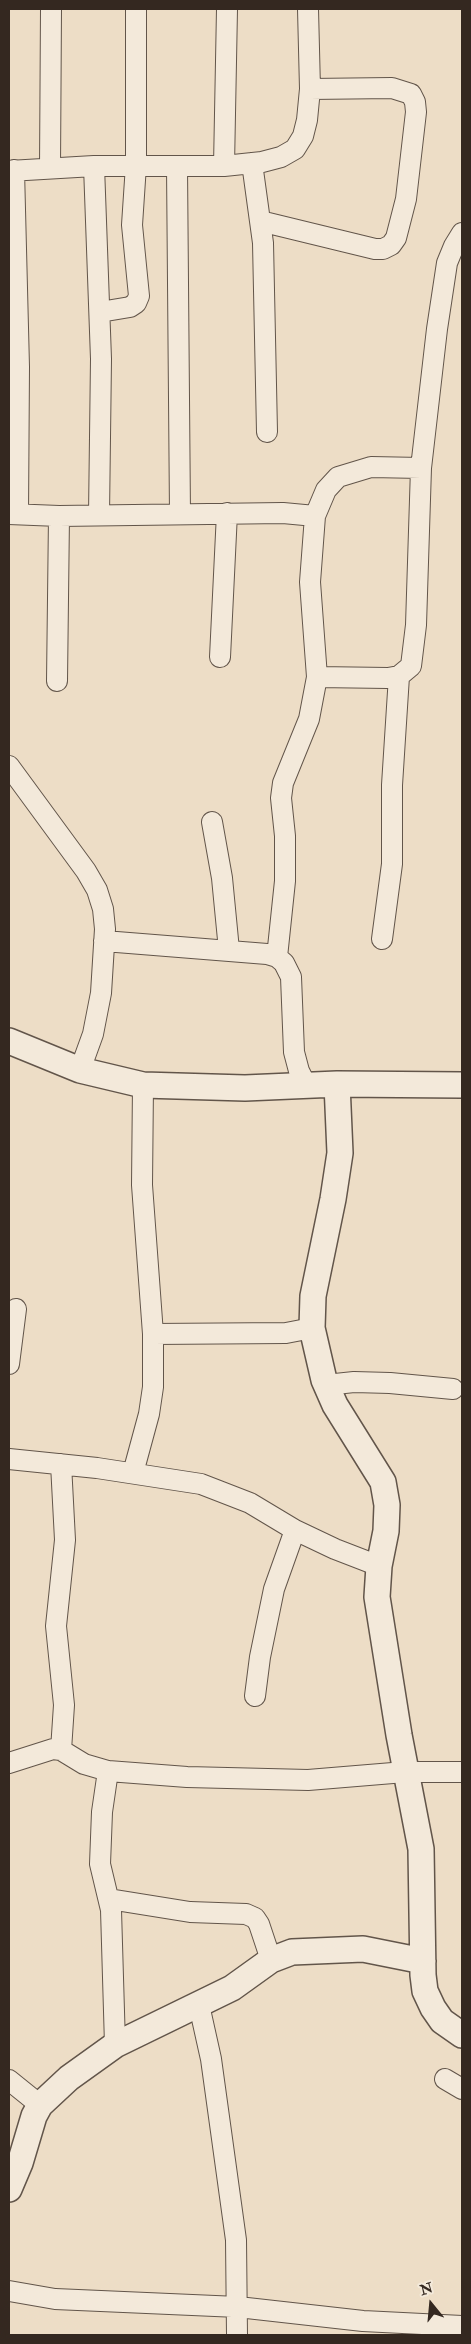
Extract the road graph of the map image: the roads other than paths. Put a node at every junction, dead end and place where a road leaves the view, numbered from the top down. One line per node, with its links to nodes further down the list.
1 (51, 9): 10 (street)
2 (136, 9): 8 (street)
3 (227, 9): 9 (street)
4 (308, 9): 5 (street)
5 (310, 89): 6 (street); 13 (street)
6 (252, 163): 9 (street); 13 (street)
7 (94, 166): 8 (street); 10 (street); 15 (street)
8 (136, 166): 11 (street); 15 (street)
9 (224, 166): 11 (street)
10 (50, 167): 12 (street)
11 (177, 167): 19 (street)
12 (11, 171): 18 (street)
13 (260, 221): 16 (street)
14 (462, 233): 17 (street)
15 (100, 312): 21 (street)
16 (267, 432)
17 (421, 468): 23 (street); 25 (street)
18 (13, 514): 22 (street)
19 (180, 514): 20 (street); 21 (street)
20 (227, 514): 23 (street); 24 (street)
21 (99, 515): 22 (street)
22 (59, 516): 27 (street)
23 (315, 516): 26 (street)
24 (220, 657)
25 (399, 676): 26 (street); 30 (street)
26 (317, 677): 33 (street)
27 (57, 680)
28 (9, 766): 31 (street)
29 (212, 822): 32 (street)
30 (382, 939)
31 (104, 941): 32 (street); 35 (street)
32 (228, 950): 33 (street)
33 (277, 957): 39 (street)
34 (9, 1041): 35 (street)
35 (80, 1070): 37 (street)
36 (337, 1084): 38 (street); 39 (street); 41 (street)
37 (143, 1085): 39 (street); 42 (street)
38 (462, 1085)
39 (307, 1087)
40 (16, 1309): 43 (street)
41 (312, 1328): 42 (street); 44 (street)
42 (153, 1334): 48 (street)
43 (9, 1364)
44 (326, 1385): 45 (street); 50 (street)
45 (453, 1389)
46 (9, 1459): 47 (street)
47 (61, 1464): 48 (street); 52 (street)
48 (133, 1473): 49 (street)
49 (295, 1530): 50 (street); 51 (street)
50 (380, 1566): 55 (street)
51 (255, 1696)
52 (62, 1750): 53 (street); 54 (street)
53 (9, 1763)
54 (108, 1771): 55 (street); 57 (street)
55 (405, 1772): 56 (street); 59 (street)
56 (462, 1772)
57 (109, 1899): 58 (street); 62 (street)
58 (271, 1960): 59 (street); 60 (street)
59 (423, 1961): 61 (street)
60 (198, 2004): 62 (street); 67 (street)
61 (462, 2035)
62 (115, 2045): 64 (street)
63 (9, 2080): 64 (street)
64 (40, 2105): 65 (street)
65 (9, 2188)
66 (9, 2291): 67 (street)
67 (238, 2307): 68 (street); 69 (street)
68 (462, 2326)
69 (237, 2335)

